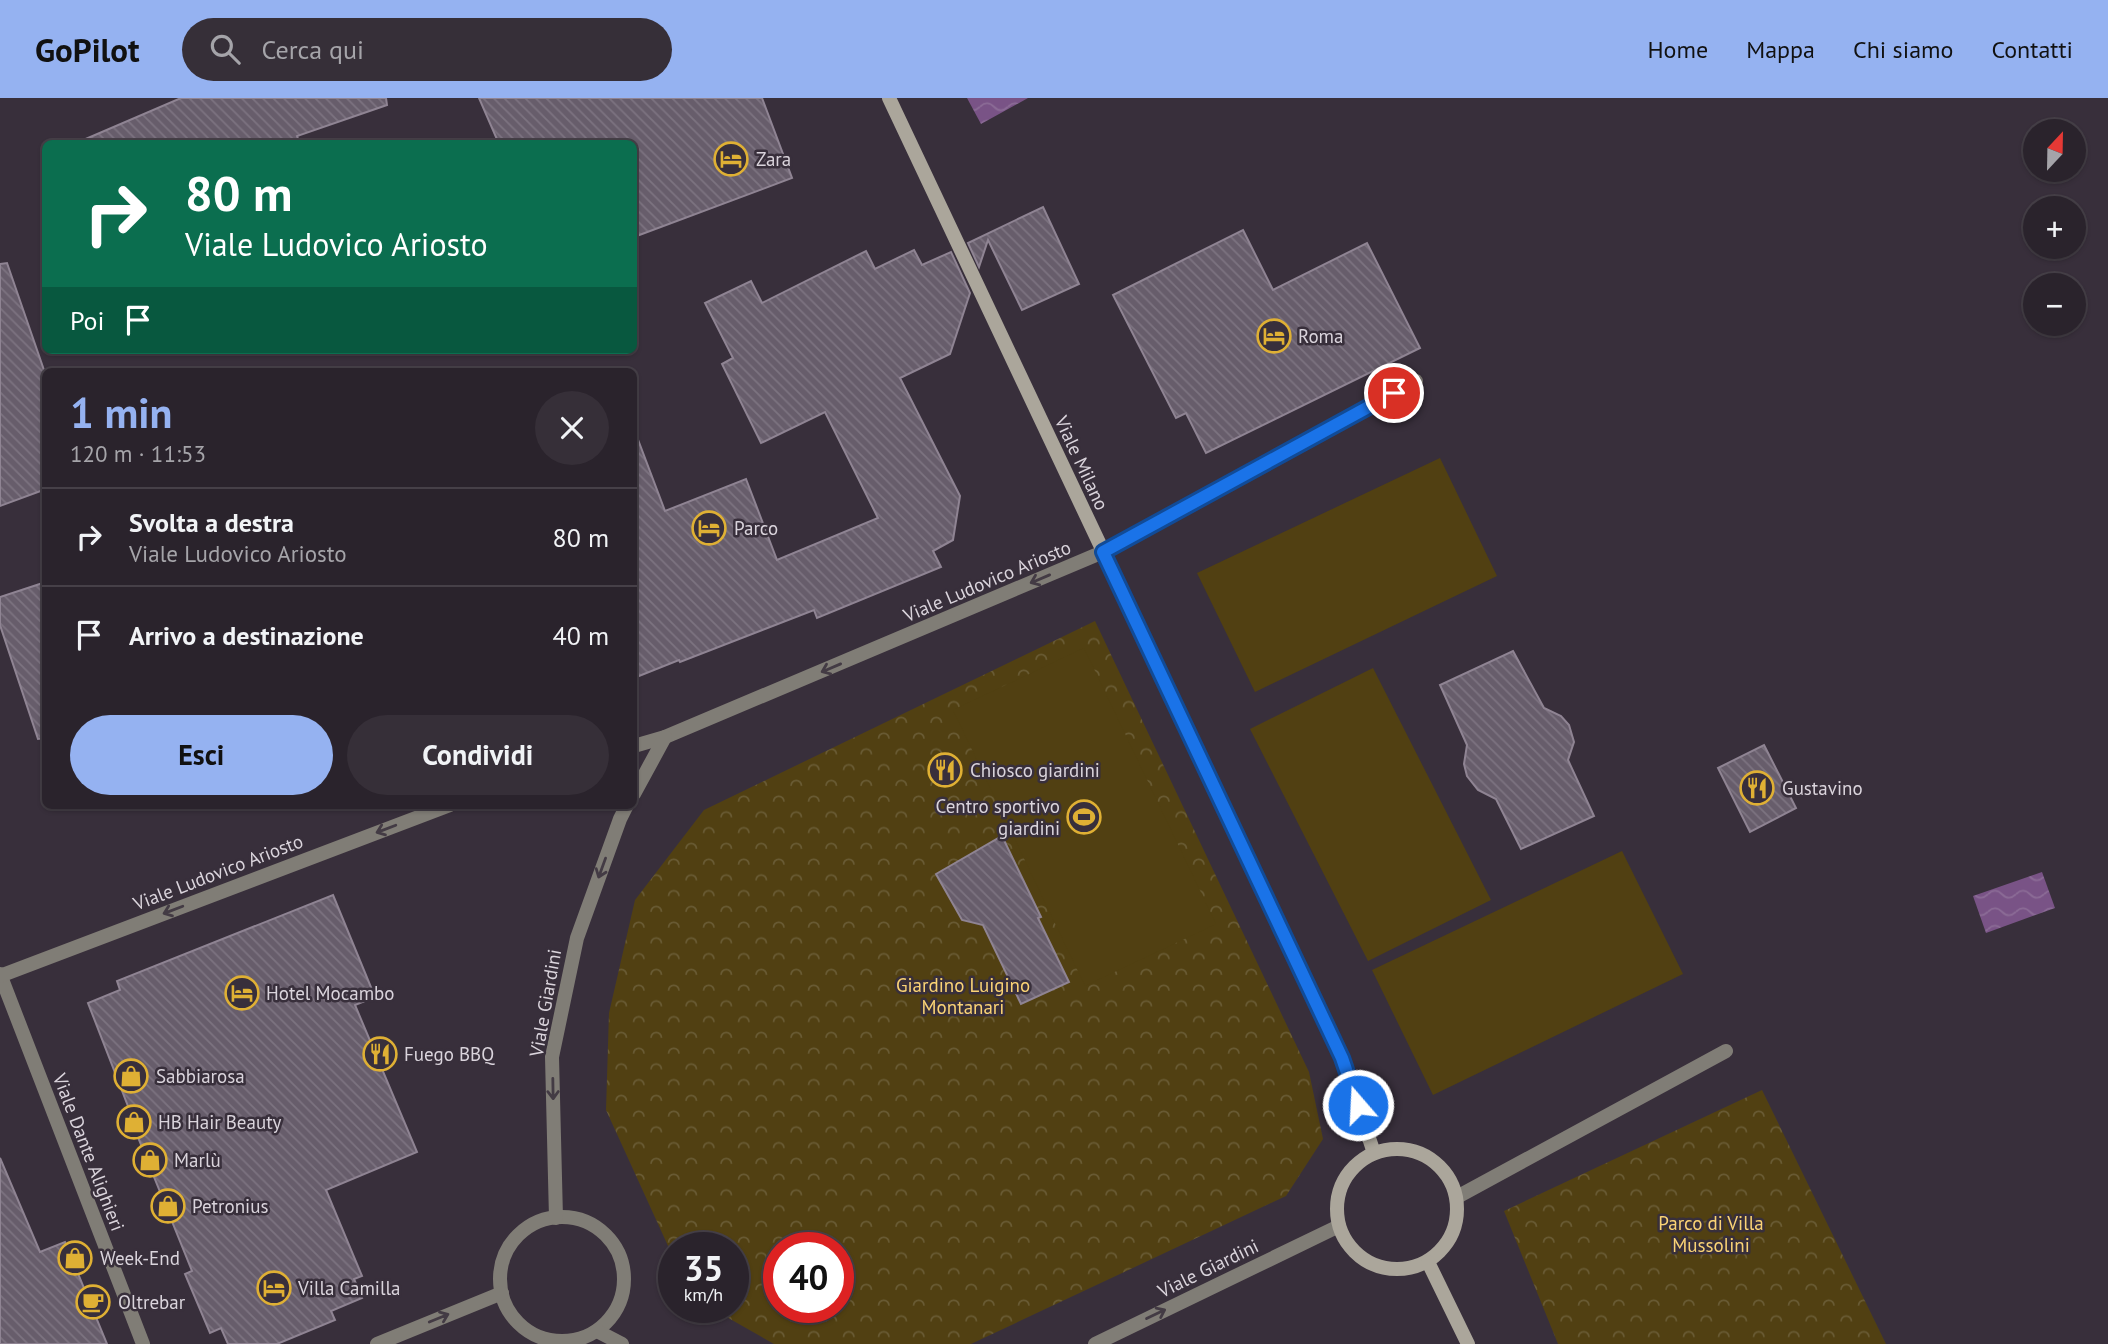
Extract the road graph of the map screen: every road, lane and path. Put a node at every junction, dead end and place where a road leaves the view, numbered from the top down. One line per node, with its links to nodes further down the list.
1 (889, 98): 3 (street, Viale Milano)
2 (1416, 381): 3 (street, Viale Ludovico Ariosto)
3 (1103, 552): 4 (street, Viale Ludovico Ariosto, one-way to 4); 11 (street, Viale Milano)
4 (665, 737): 5 (street, Viale Ludovico Ariosto); 6 (street)
5 (637, 745)
6 (637, 788)
7 (439, 809): 9 (street, Viale Ludovico Ariosto, one-way to 9)
8 (625, 809): 13 (street, Viale Giardini, one-way to 13)
9 (0, 975): 18 (street, Viale Dante Alighieri)
10 (1726, 1051): 12 (street)
11 (1374, 1153): 12 (street); 14 (street)
12 (1457, 1197): 15 (street)
13 (556, 1218): 16 (street); 17 (street)
14 (1339, 1226): 15 (street); 21 (street, Viale Giardini, one-way to 14)
15 (1428, 1262): 22 (street)
16 (502, 1293): 17 (street); 19 (street, one-way to 16)
17 (597, 1331): 20 (street)
18 (143, 1344)
19 (377, 1344)
20 (622, 1344)
21 (1095, 1344)
22 (1468, 1344)

